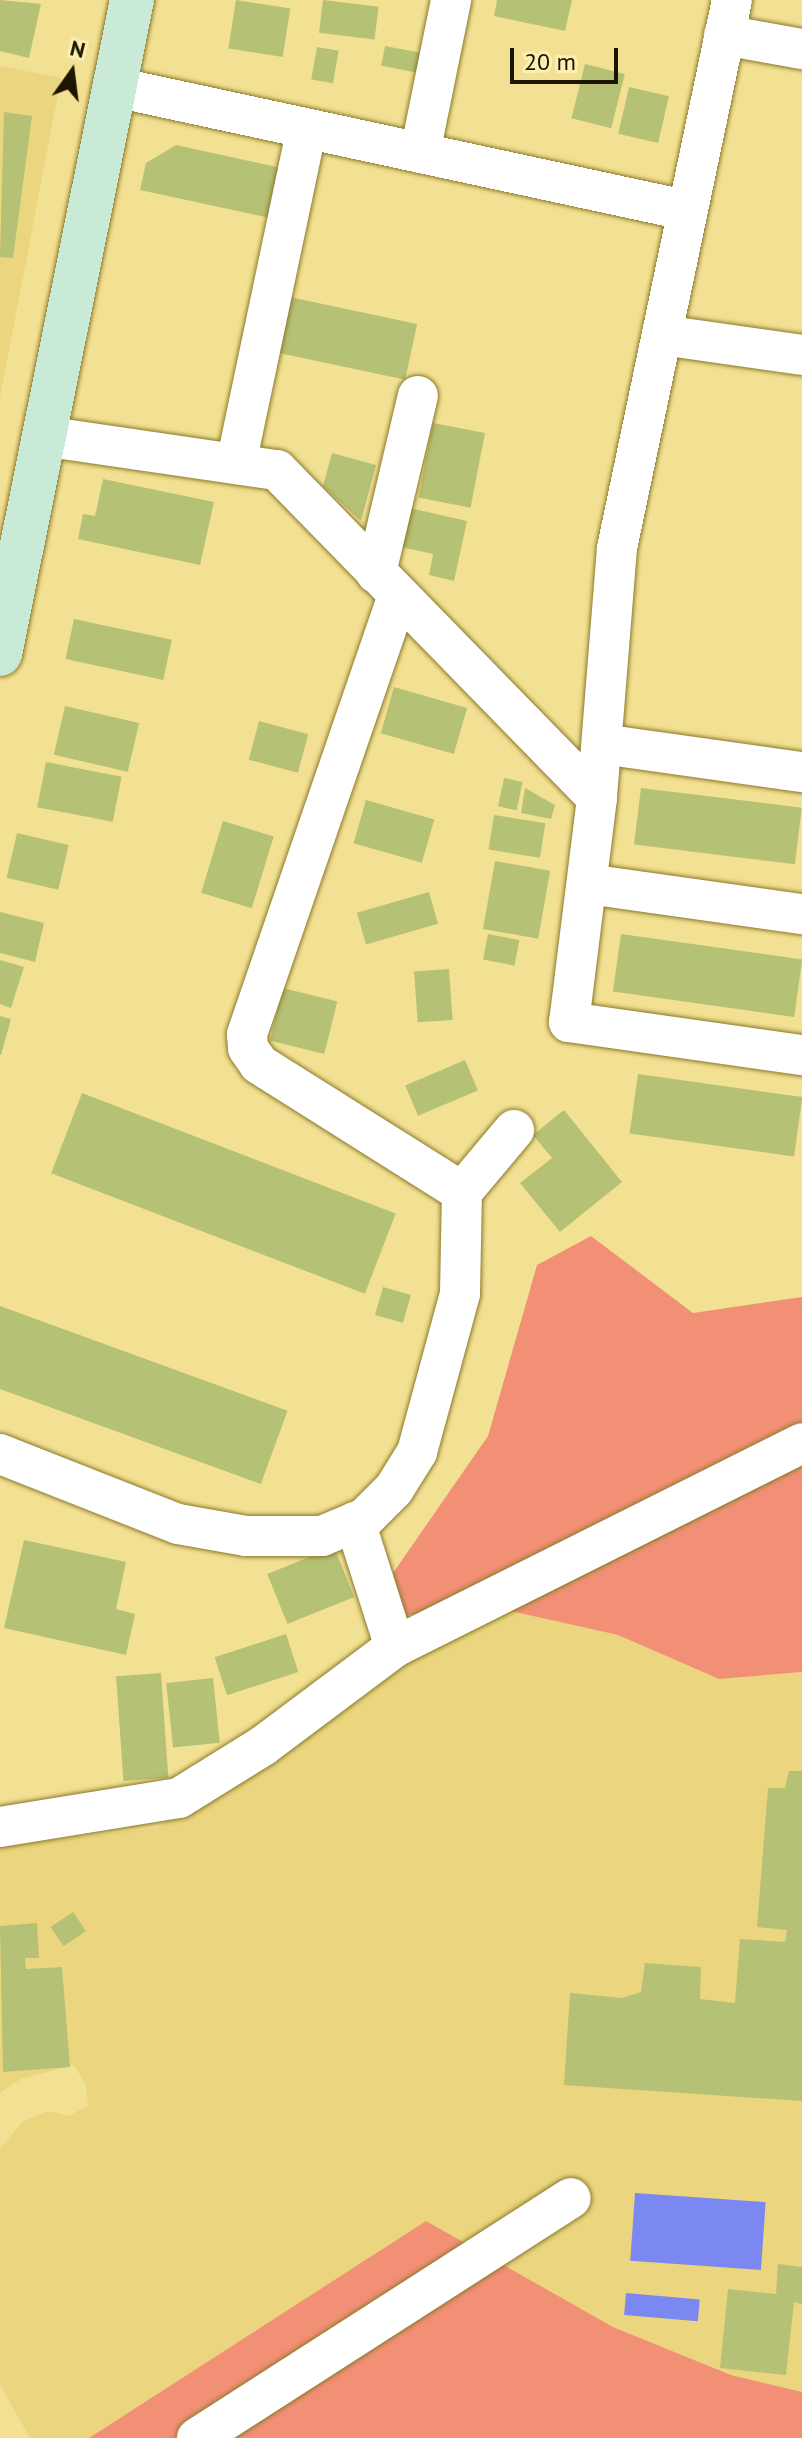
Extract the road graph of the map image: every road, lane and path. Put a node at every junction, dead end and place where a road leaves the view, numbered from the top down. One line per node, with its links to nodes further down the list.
1 (132, 0): 5 (street)
2 (451, 0): 7 (street)
3 (728, 18): 4 (street); 8 (street)
4 (802, 49)
5 (115, 87): 6 (street); 12 (street)
6 (307, 128): 7 (street); 13 (street)
7 (420, 153): 8 (street)
8 (685, 210): 9 (street)
9 (662, 335): 10 (street); 16 (street)
10 (802, 355)
11 (418, 396): 14 (street)
12 (43, 436): 13 (street); 15 (street)
13 (236, 464): 14 (street)
14 (387, 585): 18 (street); 23 (street)
15 (0, 654)
16 (602, 744): 17 (street); 18 (street)
17 (802, 772)
18 (597, 798): 19 (street)
19 (588, 884): 20 (street); 21 (street)
20 (802, 914)
21 (802, 1055)
22 (514, 1130): 23 (street)
23 (462, 1192): 26 (street)
24 (802, 1443): 27 (street)
25 (0, 1454): 26 (street)
26 (355, 1522): 27 (street)
27 (395, 1647): 28 (street)
28 (0, 1827)
29 (571, 2198): 30 (street)
30 (197, 2438)

